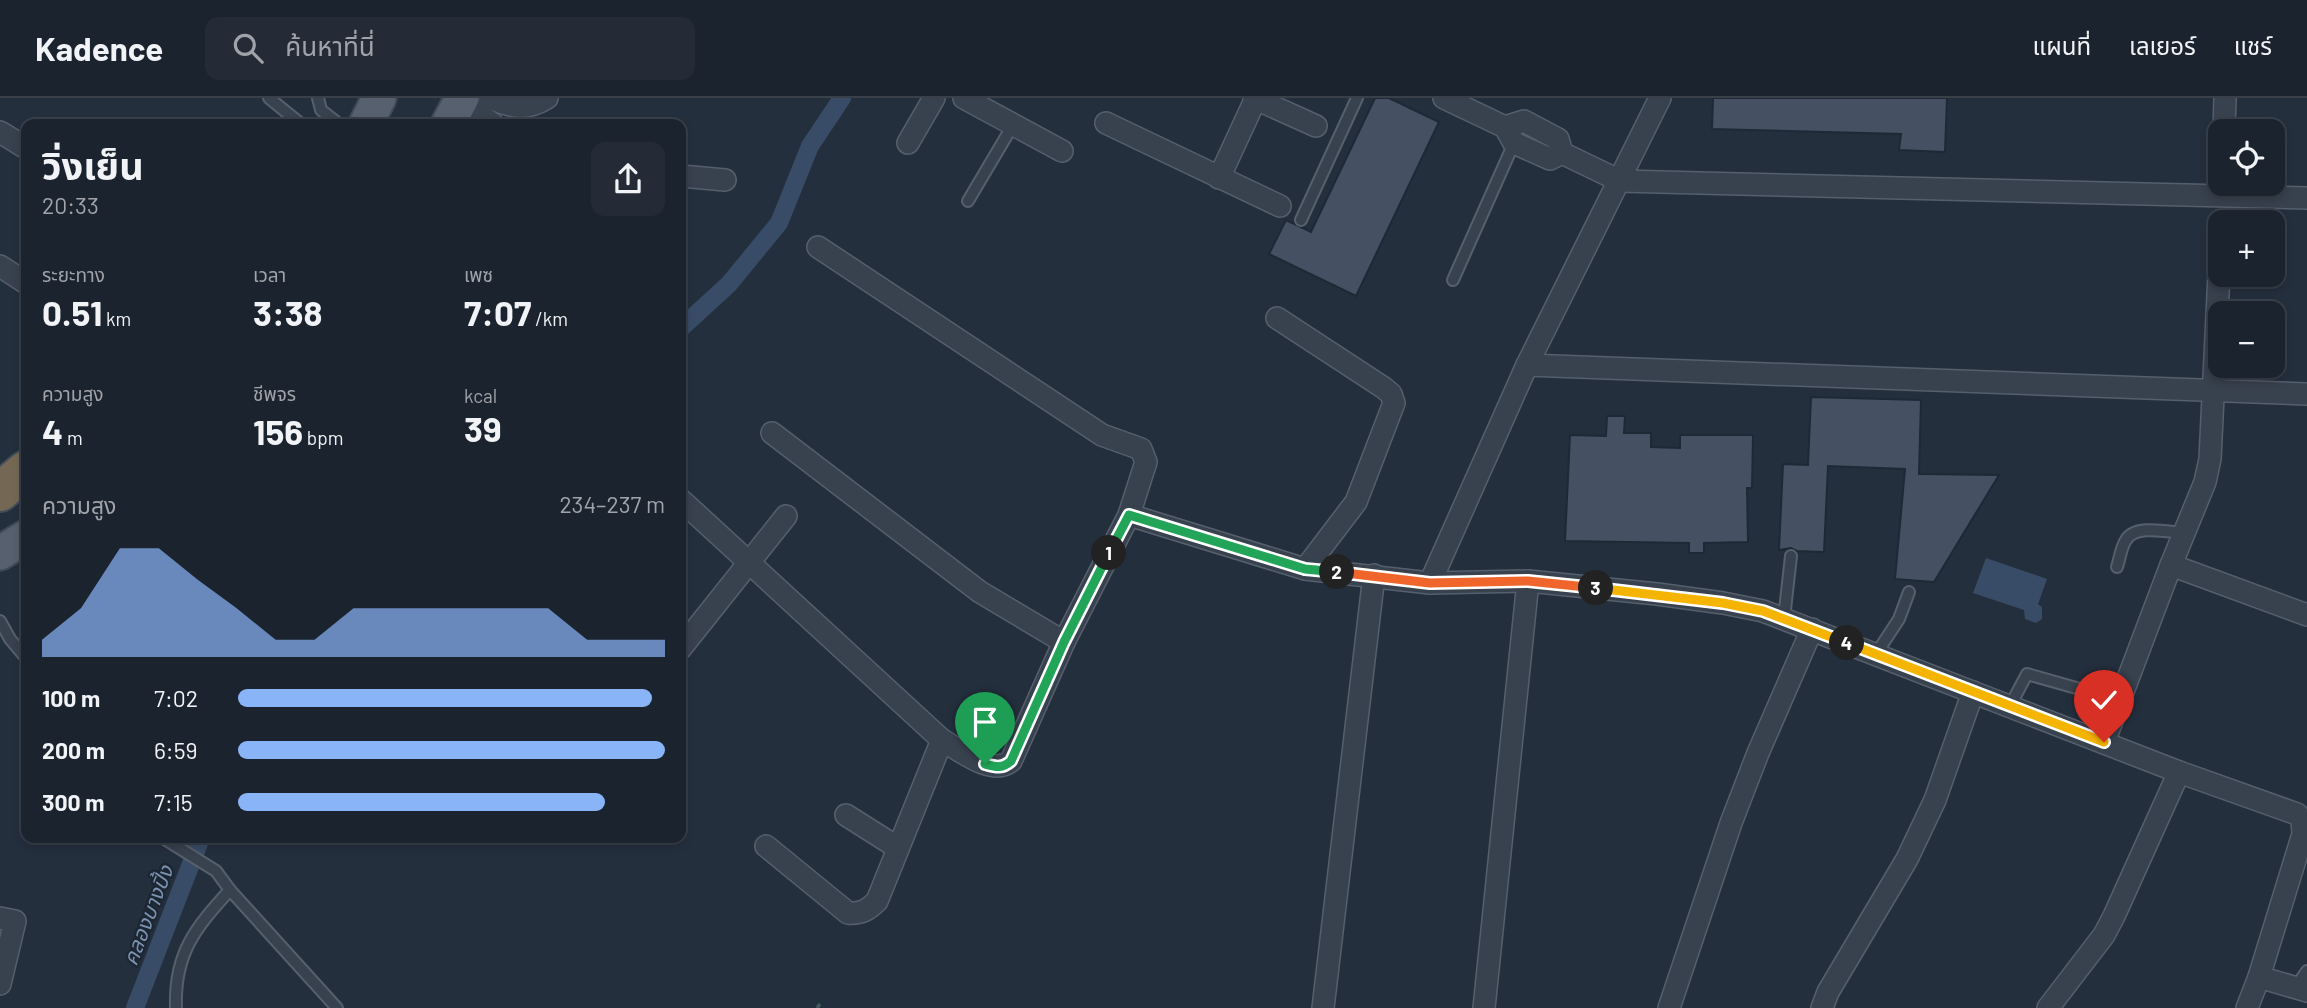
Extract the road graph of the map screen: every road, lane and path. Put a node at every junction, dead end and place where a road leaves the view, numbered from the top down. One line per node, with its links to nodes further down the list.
1 (270, 98): 13 (lane)
2 (318, 98): 14 (lane)
3 (379, 98): 15 (main road)
4 (547, 98): 12 (street)
5 (934, 98): 23 (street)
6 (964, 98): 19 (street)
7 (1255, 98): 20 (street); 27 (street)
8 (1357, 98): 35 (lane)
9 (1444, 98): 22 (street)
10 (1660, 98): 29 (street)
11 (2225, 98): 17 (street)
12 (465, 105): 16 (street)
13 (295, 119)
14 (332, 119)
15 (368, 119)
16 (486, 119)
17 (2224, 119)
18 (1106, 123): 27 (street)
19 (1013, 125): 25 (street); 33 (lane)
20 (1317, 126)
21 (0, 132): 24 (street)
22 (1510, 135): 29 (street); 39 (lane)
23 (908, 143)
24 (21, 145)
25 (1062, 151)
26 (686, 176): 28 (street)
27 (1219, 178): 34 (street)
28 (725, 180)
29 (1620, 181): 30 (street); 42 (street)
30 (2208, 190)
31 (2285, 196): 32 (street)
32 (2307, 198)
33 (968, 201)
34 (1280, 206)
35 (1301, 220)
36 (818, 247): 51 (street)
37 (0, 266): 38 (street)
38 (21, 280)
39 (1453, 280)
40 (2219, 287): 43 (street)
41 (1277, 318): 60 (street)
42 (1527, 365): 43 (street); 63 (street)
43 (2215, 390): 44 (street); 53 (street)
44 (2307, 394)
45 (772, 433): 71 (street)
46 (21, 459): 47 (main road)
47 (0, 472)
48 (21, 474): 49 (highway)
49 (0, 492)
50 (686, 505): 57 (street)
51 (1129, 515): 60 (street); 71 (street)
52 (786, 516): 57 (street)
53 (2183, 533): 58 (street); 59 (lane)
54 (21, 540): 55 (main road)
55 (0, 553)
56 (1791, 556): 66 (lane)
57 (749, 562): 70 (street); 77 (street)
58 (2171, 565): 65 (street); 75 (street)
59 (2117, 566)
60 (1305, 569): 61 (street)
61 (1374, 575): 63 (street); 91 (street)
62 (1528, 581): 63 (street); 66 (street); 92 (street)
63 (1430, 583)
64 (1909, 592): 73 (lane)
65 (2307, 615)
66 (1784, 619): 68 (street)
67 (0, 621): 69 (lane)
68 (1812, 629): 73 (street); 93 (street)
69 (5, 641): 72 (lane)
70 (686, 642)
71 (1064, 642): 77 (street)
72 (21, 654)
73 (1876, 654): 74 (street)
74 (1973, 692): 76 (street); 94 (street)
75 (2119, 700): 76 (lane); 78 (street)
76 (2010, 706): 78 (street)
77 (942, 740): 83 (street)
78 (2104, 742): 79 (street)
79 (2179, 772): 86 (street); 95 (street)
80 (846, 815): 83 (street)
81 (171, 843): 84 (lane)
82 (766, 846): 83 (street)
83 (898, 848)
84 (230, 890): 89 (lane); 90 (lane)
85 (0, 918): 88 (street)
86 (2259, 977): 87 (street); 96 (street)
87 (2303, 983)
88 (0, 984)
89 (176, 1008)
90 (337, 1008)
91 (1323, 1008)
92 (1484, 1008)
93 (1669, 1008)
94 (1822, 1008)
95 (2048, 1008)
96 (2247, 1008)

